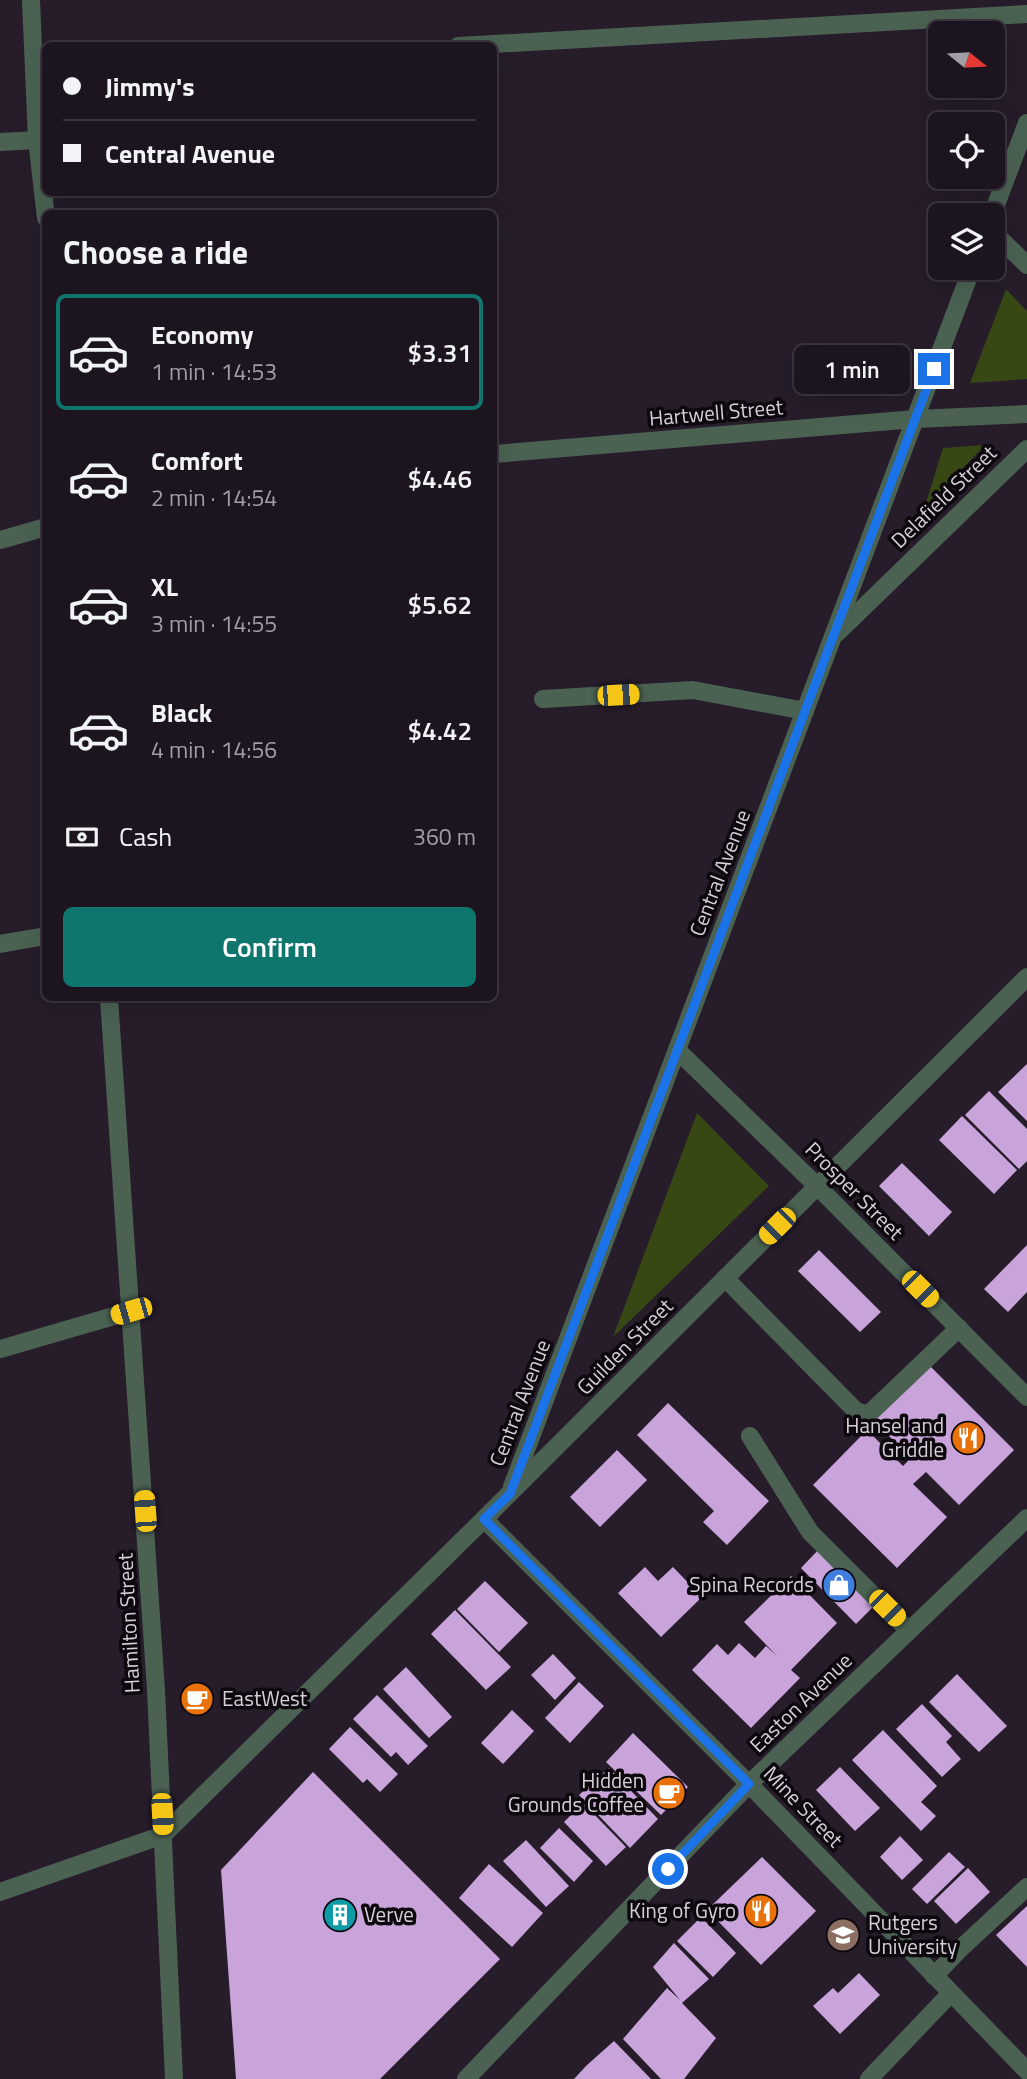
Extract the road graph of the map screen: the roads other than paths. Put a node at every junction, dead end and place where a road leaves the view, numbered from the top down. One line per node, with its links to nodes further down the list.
1 (31, 0): 4 (street)
2 (1027, 14): 3 (street)
3 (497, 44)
4 (41, 69): 6 (street)
5 (1027, 123): 9 (street)
6 (37, 140): 7 (street); 8 (street)
7 (0, 142)
8 (42, 183)
9 (997, 203)
10 (1005, 244): 11 (street)
11 (1027, 265)
12 (967, 280): 14 (street, Central Avenue)
13 (1027, 414): 14 (street, Hartwell Street)
14 (915, 419): 16 (street, Hartwell Street); 19 (street, Central Avenue)
15 (1027, 449): 19 (street, Delafield Street)
16 (497, 454)
17 (42, 528): 18 (street)
18 (0, 540)
19 (833, 637): 21 (street, Central Avenue)
20 (543, 699): 21 (street)
21 (805, 711): 26 (street, Central Avenue)
22 (42, 937): 23 (street)
23 (0, 944)
24 (1027, 978): 27 (street, Guilden Street)
25 (109, 1001): 29 (street, Hamilton Street)
26 (677, 1050): 27 (street, Prosper Street); 34 (street, Central Avenue)
27 (817, 1186): 28 (street, Guilden Street); 30 (street, Prosper Street)
28 (725, 1278): 30 (street); 34 (street, Guilden Street)
29 (131, 1311): 31 (street); 39 (street, Hamilton Street)
30 (959, 1328): 32 (street, Prosper Street)
31 (0, 1349)
32 (1027, 1396)
33 (750, 1436): 37 (street)
34 (510, 1494): 36 (street, Guilden Street)
35 (1027, 1518): 37 (street, Easton Avenue)
36 (484, 1519): 38 (street, Mine Street); 39 (street, Guilden Street)
37 (909, 1631): 38 (street, Easton Avenue)
38 (749, 1784): 42 (street, Mine Street); 46 (street, Easton Avenue)
39 (163, 1835): 41 (street); 45 (street, Hamilton Street)
40 (1027, 1887): 42 (street)
41 (0, 1892)
42 (934, 1976): 43 (street, Mine Street)
43 (951, 1993): 44 (street, Mine Street); 47 (street)
44 (1027, 2071)
45 (174, 2079)
46 (466, 2079)
47 (869, 2079)

